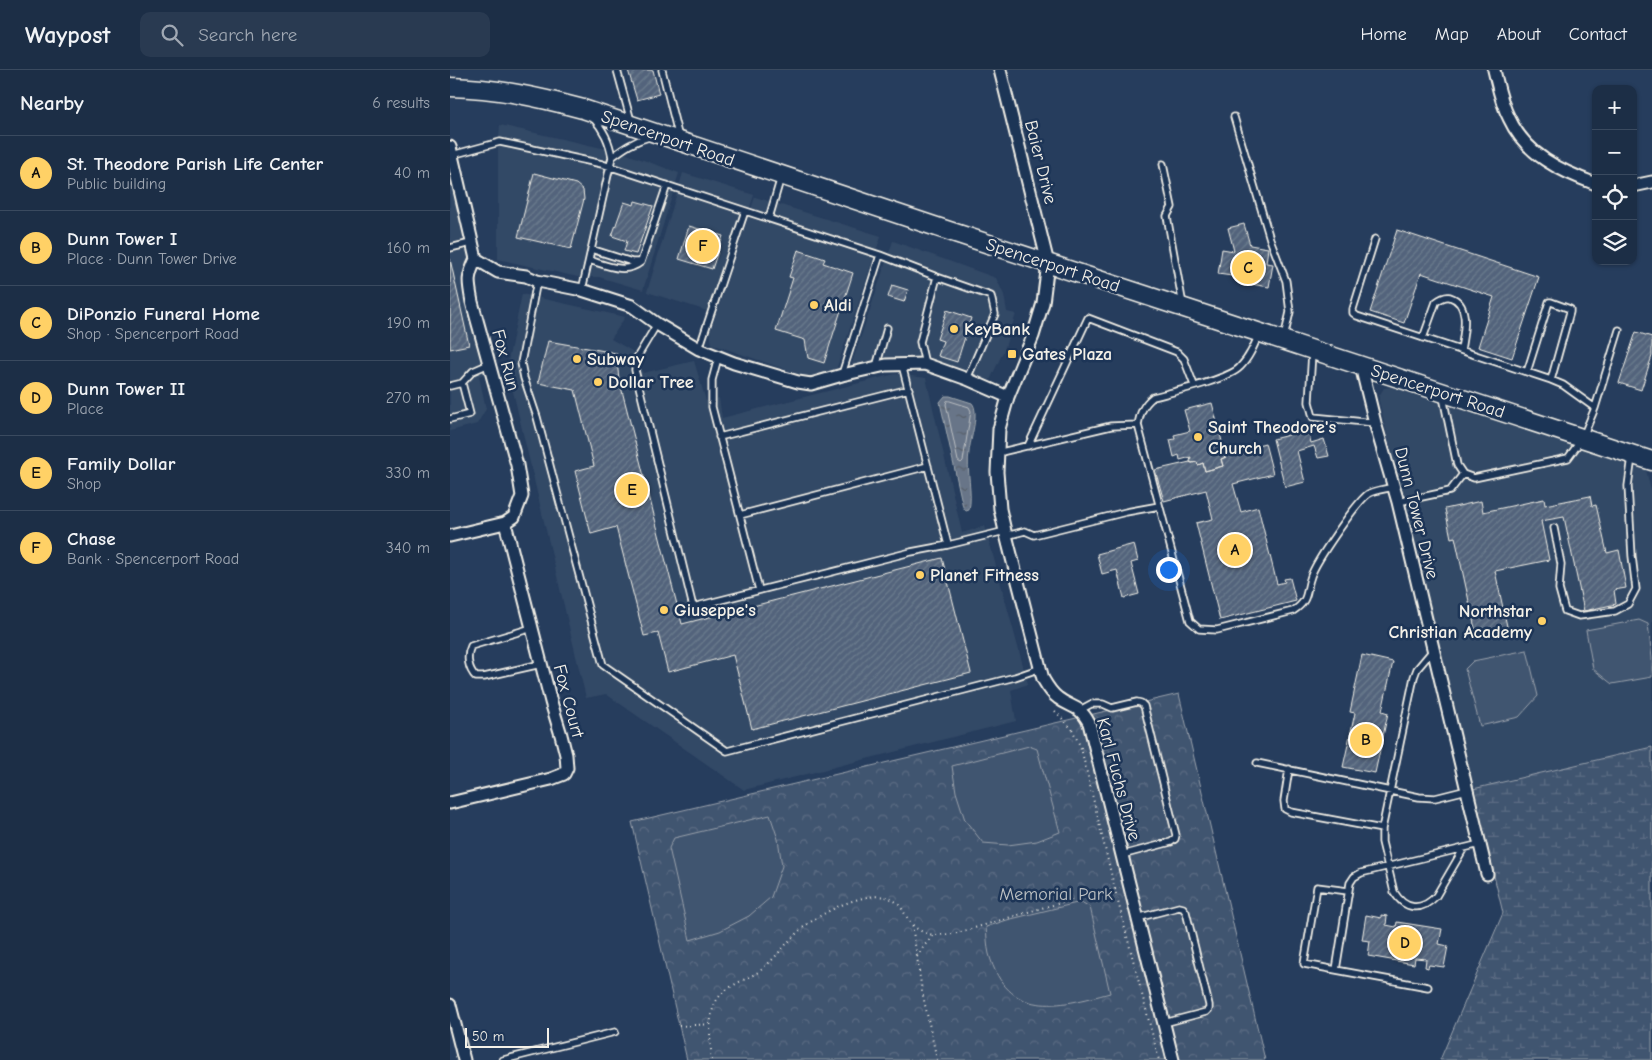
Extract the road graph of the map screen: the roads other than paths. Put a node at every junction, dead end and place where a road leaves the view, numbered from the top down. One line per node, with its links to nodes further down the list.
1 (617, 70): 8 (lane)
2 (662, 70): 10 (lane)
3 (1000, 70): 31 (street, Baier Drive)
4 (1494, 70): 17 (street)
5 (450, 87): 6 (main road, Spencerport Road)
6 (583, 109): 8 (main road, Spencerport Road); 12 (lane)
7 (1234, 117): 41 (lane)
8 (633, 126): 9 (main road, Spencerport Road)
9 (658, 135): 10 (main road, Spencerport Road); 12 (lane)
10 (680, 142): 15 (main road, Spencerport Road)
11 (451, 151): 14 (lane); 16 (street)
12 (612, 157): 14 (lane)
13 (1163, 164): 35 (lane)
14 (610, 166): 19 (lane); 26 (lane)
15 (781, 176): 22 (lane); 31 (main road, Spencerport Road)
16 (454, 182): 24 (street)
17 (1592, 182)
18 (1652, 182): 20 (street)
19 (667, 185): 21 (lane); 30 (lane)
20 (1637, 185)
21 (745, 211): 22 (lane); 42 (lane)
22 (770, 218): 27 (lane)
23 (1375, 239): 40 (lane)
24 (471, 243): 25 (lane); 28 (street)
25 (450, 248)
26 (591, 249): 29 (lane); 30 (lane)
27 (880, 255): 32 (lane); 52 (lane)
28 (476, 259): 33 (street); 46 (street, Fox Run)
29 (589, 260): 30 (lane); 34 (lane)
30 (641, 262)
31 (1048, 263): 35 (main road, Spencerport Road); 60 (street, Karl Fuchs Drive)
32 (937, 277): 47 (lane); 53 (lane)
33 (537, 281): 34 (street); 86 (lane)
34 (582, 290): 36 (street)
35 (1184, 307): 39 (main road, Spencerport Road)
36 (657, 324): 42 (street); 82 (lane)
37 (887, 328): 50 (lane)
38 (1619, 330): 61 (lane)
39 (1260, 332): 41 (main road, Spencerport Road); 56 (lane)
40 (1423, 338): 44 (lane); 44 (lane)
41 (1284, 340): 43 (main road, Spencerport Road)
42 (699, 349): 45 (street)
43 (1313, 350): 49 (main road, Spencerport Road); 63 (lane)
44 (1461, 350): 51 (lane)
45 (718, 358): 52 (street); 65 (lane)
46 (489, 364): 55 (lane); 77 (street, Fox Run)
47 (925, 364): 48 (street); 53 (street)
48 (902, 365): 50 (street); 58 (lane)
49 (1361, 366): 59 (main road, Spencerport Road); 63 (street, Dunn Tower Drive)
50 (876, 367): 52 (street)
51 (1527, 372): 54 (lane); 54 (lane)
52 (842, 375)
53 (967, 379): 60 (street)
54 (1551, 380): 61 (lane)
55 (462, 384): 57 (lane); 62 (lane)
56 (1194, 385): 64 (lane); 67 (lane)
57 (450, 386)
58 (909, 389): 65 (lane); 71 (lane)
59 (1442, 392): 66 (main road, Spencerport Road); 72 (lane)
60 (1008, 398): 68 (street, Karl Fuchs Drive)
61 (1595, 408): 66 (lane)
62 (450, 419)
63 (1375, 423): 73 (street, Dunn Tower Drive)
64 (1138, 425): 67 (lane); 75 (lane)
65 (720, 437): 76 (lane)
66 (1582, 439): 69 (main road, Spencerport Road); 72 (lane)
67 (1028, 446): 68 (lane)
68 (997, 453): 79 (street, Karl Fuchs Drive)
69 (1633, 455): 70 (main road, Spencerport Road); 78 (lane)
70 (1652, 461)
71 (928, 466): 76 (lane); 81 (lane)
72 (1463, 474): 74 (lane)
73 (1394, 487): 74 (street, Dunn Tower Drive); 75 (lane)
74 (1398, 502): 84 (street, Dunn Tower Drive)
75 (1159, 506): 79 (lane)
76 (740, 515): 82 (lane)
77 (505, 523): 80 (street); 83 (street, Fox Court)
78 (1554, 528)
79 (1006, 533): 81 (lane); 86 (street, Karl Fuchs Drive)
80 (450, 536)
81 (948, 545): 82 (lane)
82 (759, 590)
83 (532, 628): 85 (street, Fox Court); 85 (lane)
84 (1434, 650): 90 (street, Dunn Tower Drive); 91 (lane)
85 (541, 664): 92 (street, Fox Court)
86 (1040, 668): 87 (street, Karl Fuchs Drive)
87 (1080, 710): 96 (street, Karl Fuchs Drive); 96 (lane)
88 (1257, 763): 89 (lane)
89 (1289, 769): 91 (lane); 93 (lane)
90 (1467, 790): 91 (lane); 94 (street, Dunn Tower Drive)
91 (1390, 791): 93 (lane)
92 (450, 803)
93 (1382, 830): 97 (lane)
94 (1480, 844): 95 (lane); 98 (street, Dunn Tower Drive)
95 (1464, 848): 97 (lane); 97 (lane)
96 (1122, 855): 100 (street, Karl Fuchs Drive)
97 (1388, 867): 99 (lane)
98 (1487, 874)
99 (1348, 891): 101 (lane); 101 (lane)
100 (1137, 918): 104 (street, Karl Fuchs Drive); 104 (lane)
101 (1336, 970): 102 (lane)
102 (1428, 986)
103 (450, 1006): 106 (street)
104 (1164, 1023): 108 (street, Karl Fuchs Drive)
105 (615, 1032): 107 (lane)
106 (464, 1060)
107 (503, 1060)
108 (1173, 1060)

